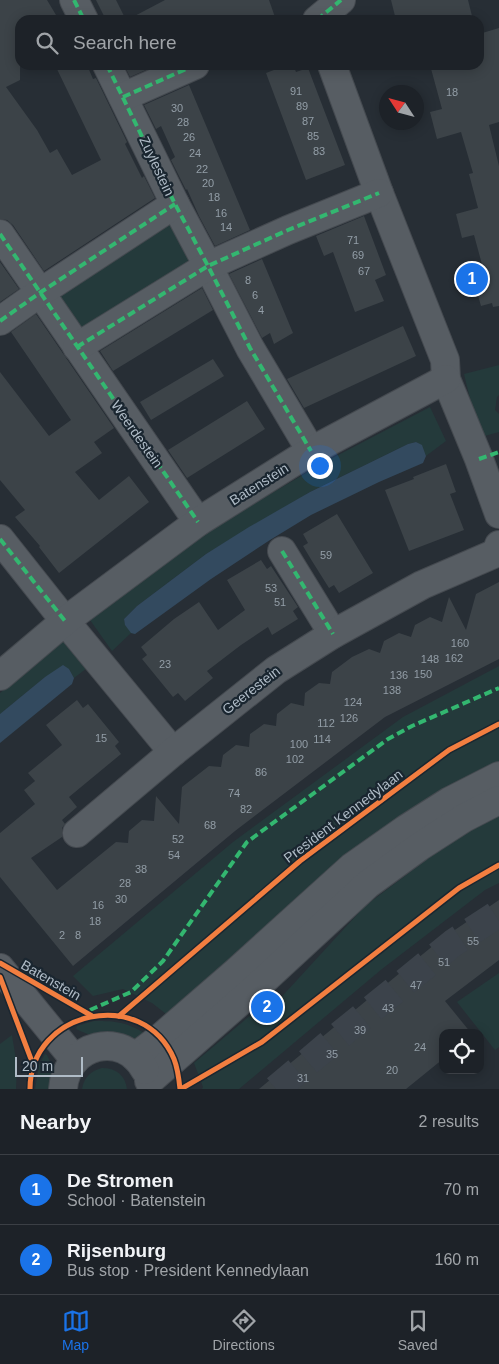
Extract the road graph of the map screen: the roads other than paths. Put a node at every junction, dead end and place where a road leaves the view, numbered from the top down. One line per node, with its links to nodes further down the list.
1 (74, 0): 4 (street)
2 (308, 0): 5 (street)
3 (341, 0): 6 (street)
4 (82, 15)
5 (314, 15)
6 (322, 15)
7 (110, 70): 10 (street, Zuylestein)
8 (184, 70): 10 (street)
9 (334, 70): 11 (street)
10 (123, 97): 12 (street, Zuylestein)
11 (379, 193): 14 (street); 18 (street)
12 (175, 204): 14 (street, Zuylestein); 15 (street)
13 (0, 234): 15 (street, Weerdestein)
14 (208, 266): 17 (street); 19 (street, Zuylestein)
15 (41, 292): 16 (street); 17 (street, Weerdestein)
16 (0, 321)
17 (77, 346): 22 (street, Weerdestein)
18 (446, 379): 19 (street, Batenstein); 20 (street)
19 (310, 452): 22 (street, Batenstein)
20 (489, 455): 21 (street)
21 (499, 514)
22 (198, 522): 26 (street, Batenstein)
23 (0, 539): 26 (street)
24 (499, 545): 27 (street, Geerestein)
25 (282, 552): 27 (street)
26 (65, 621): 28 (street, Batenstein); 29 (street)
27 (333, 634): 29 (street, Geerestein)
28 (0, 676)
29 (173, 752): 32 (street, Geerestein)
30 (499, 776): 34 (street)
31 (499, 800): 36 (street)
32 (77, 833)
33 (0, 968): 35 (street, Batenstein)
34 (135, 1057): 35 (street); 36 (street)
35 (75, 1060): 37 (street)
36 (149, 1085)
37 (63, 1089)

